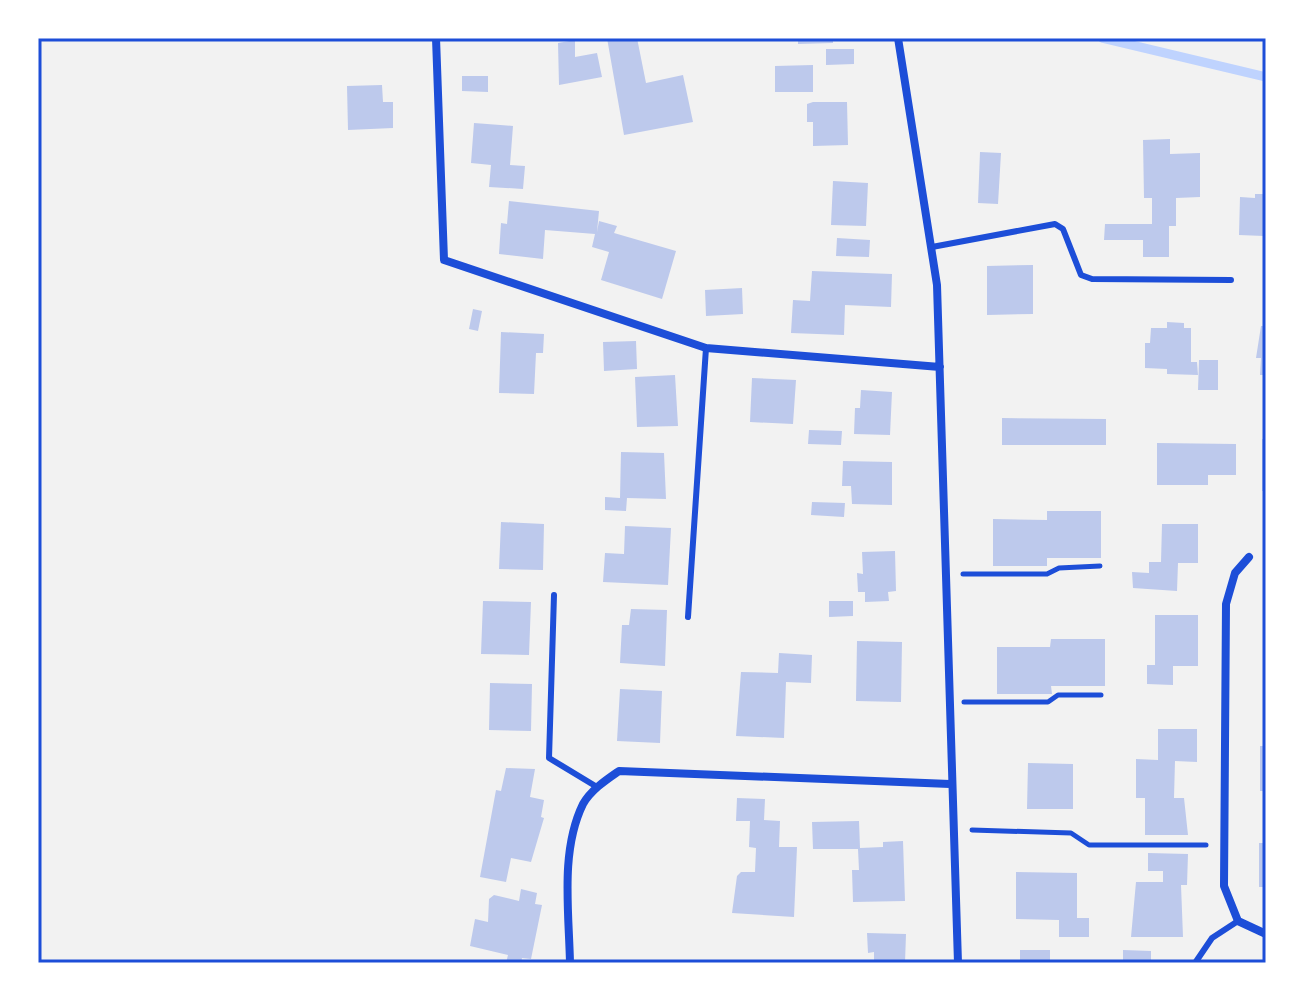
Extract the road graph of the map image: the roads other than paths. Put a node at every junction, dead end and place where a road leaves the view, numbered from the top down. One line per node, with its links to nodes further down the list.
1 (436, 38): 5 (street)
2 (898, 38): 3 (street)
3 (932, 247): 4 (lane); 6 (street)
4 (1231, 280)
5 (706, 348): 6 (street); 9 (lane)
6 (940, 367): 10 (street)
7 (1249, 557): 12 (street)
8 (554, 595): 11 (lane)
9 (688, 617)
10 (950, 784): 11 (street); 15 (street)
11 (597, 787): 14 (street)
12 (1238, 921): 13 (street); 16 (lane)
13 (1266, 934)
14 (570, 963)
15 (958, 963)
16 (1195, 963)

